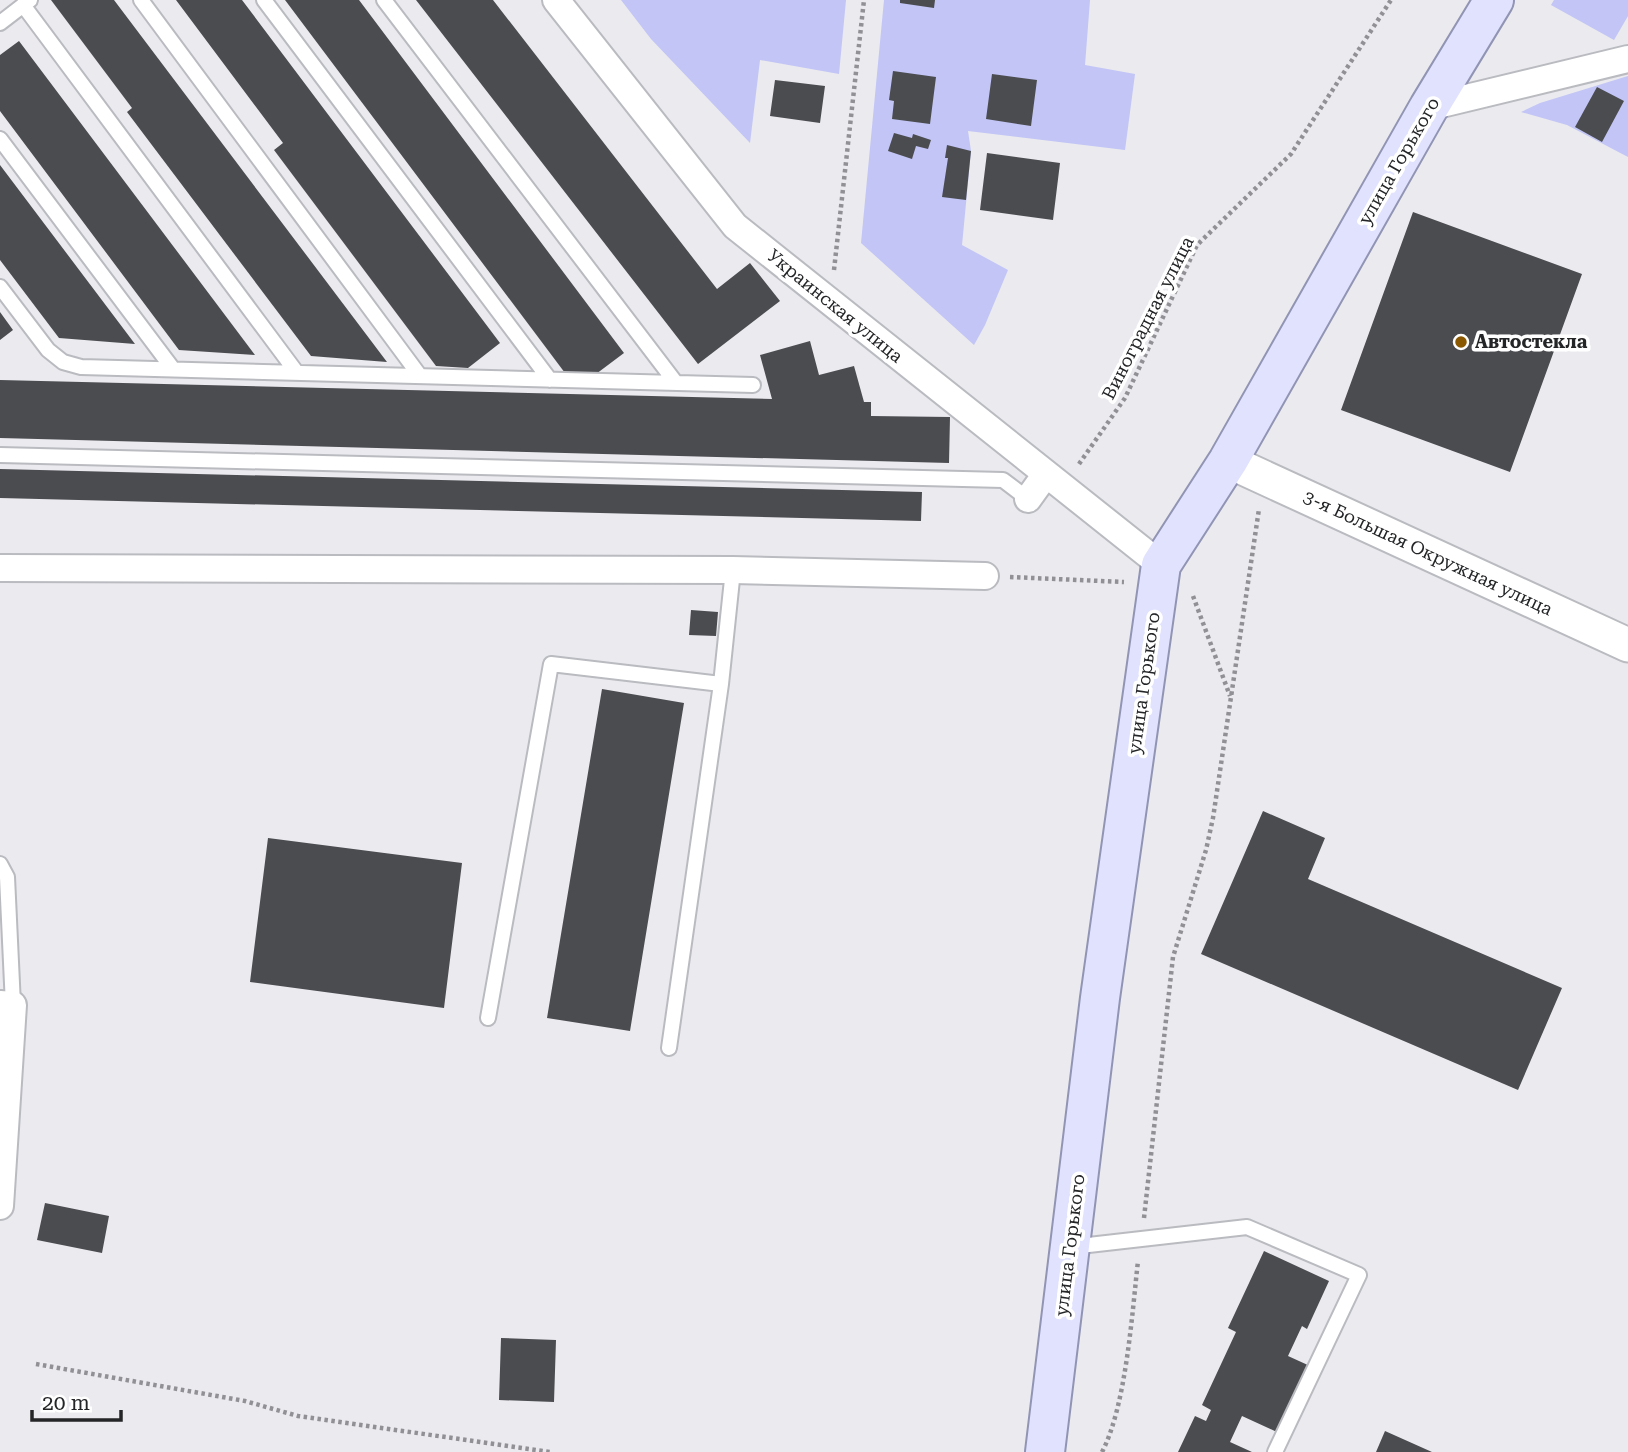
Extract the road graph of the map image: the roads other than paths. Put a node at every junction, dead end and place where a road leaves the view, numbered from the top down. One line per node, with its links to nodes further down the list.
1 (141, 0): 14 (lane)
2 (264, 0): 15 (lane)
3 (384, 0): 16 (lane)
4 (555, 0): 20 (street, Украинская улица)
5 (1494, 0): 9 (main road, улица Горького)
6 (27, 2): 7 (lane); 13 (lane)
7 (0, 23)
8 (1628, 59): 9 (street)
9 (1429, 107): 19 (main road, улица Горького)
10 (0, 139): 12 (lane)
11 (0, 287): 12 (lane)
12 (173, 369): 13 (lane)
13 (298, 373): 14 (lane)
14 (420, 376): 15 (lane)
15 (550, 380): 16 (lane)
16 (676, 383): 17 (lane)
17 (753, 385)
18 (0, 455): 21 (lane)
19 (1228, 461): 25 (main road, улица Горького); 26 (street, 3-я Большая Окружная улица)
20 (1054, 481): 21 (street); 25 (street, Украинская улица)
21 (1028, 499)
22 (0, 568): 23 (street)
23 (733, 570): 24 (street); 27 (lane)
24 (985, 576)
25 (1170, 581): 33 (main road, улица Горького)
26 (1628, 645)
27 (721, 684): 30 (lane); 31 (lane)
28 (0, 864): 29 (lane)
29 (6, 1004): 32 (street)
30 (488, 1018)
31 (669, 1048)
32 (0, 1206)
33 (1070, 1247): 34 (main road, улица Горького); 35 (lane)
34 (1045, 1452)
35 (1275, 1452)

